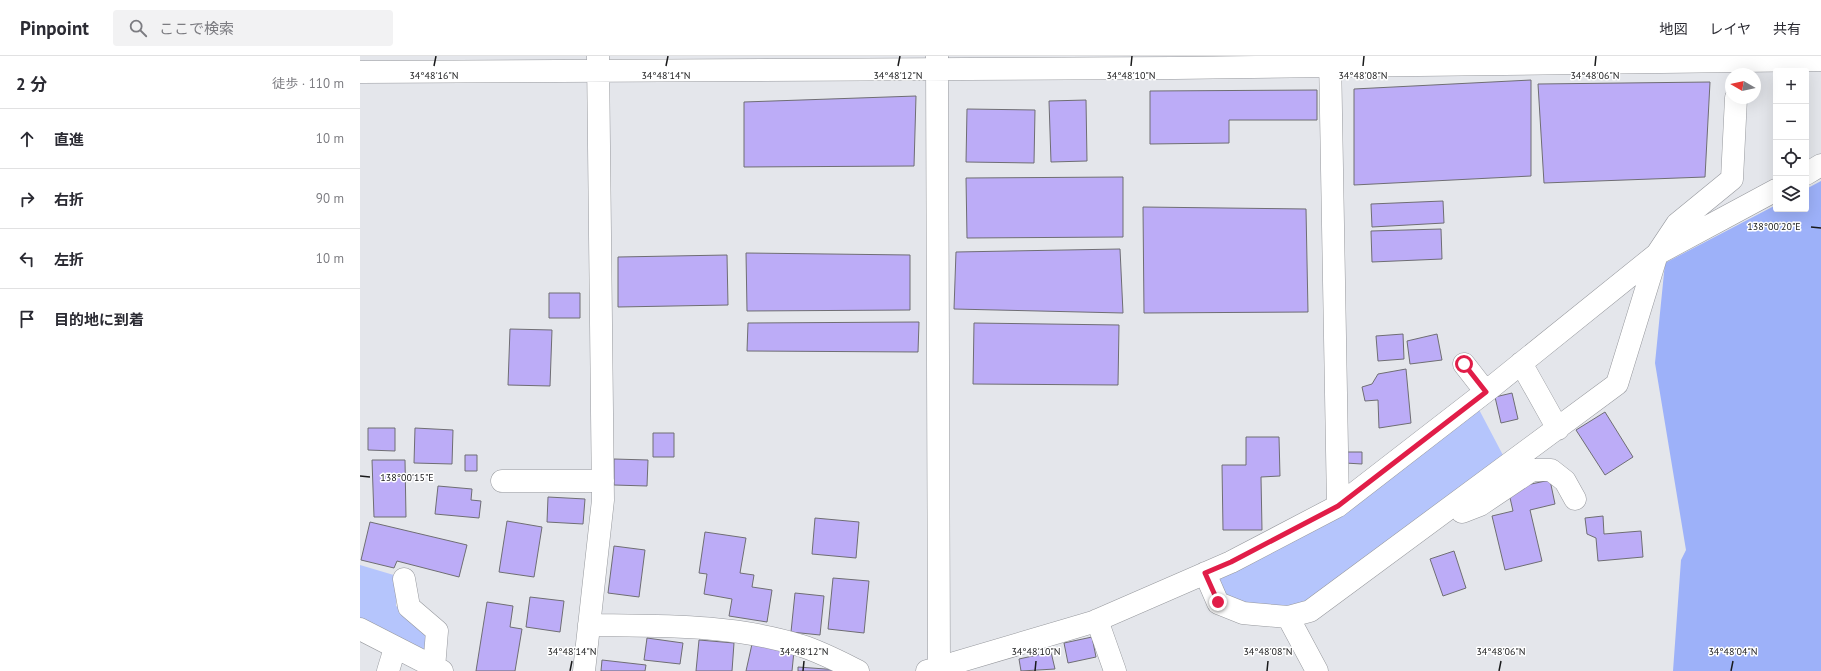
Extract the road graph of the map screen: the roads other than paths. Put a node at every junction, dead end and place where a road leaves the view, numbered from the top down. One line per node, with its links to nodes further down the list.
1 (1821, 60): 6 (street)
2 (1330, 61): 3 (street); 4 (street); 20 (street)
3 (1405, 61): 6 (street)
4 (937, 62): 5 (street); 30 (street)
5 (598, 63): 7 (street); 18 (street)
6 (1735, 64)
7 (360, 72)
8 (1736, 104): 12 (street)
9 (1821, 166): 10 (street)
10 (1809, 172)
11 (1773, 192): 12 (street)
12 (1657, 254): 13 (street); 16 (street)
13 (1521, 363): 15 (street); 16 (street)
14 (1464, 364): 15 (street)
15 (1486, 392): 20 (street)
16 (1558, 429): 21 (street)
17 (502, 481): 18 (street)
18 (603, 481): 26 (street)
19 (1574, 499): 21 (street)
20 (1338, 506): 22 (street)
21 (1422, 528): 24 (street)
22 (1205, 573): 24 (street); 25 (street)
23 (404, 579): 29 (street)
24 (1288, 617): 35 (street)
25 (1097, 620): 30 (street); 34 (street)
26 (590, 624): 32 (street); 33 (street)
27 (360, 629): 28 (street)
28 (395, 648): 29 (street); 31 (street)
29 (438, 669)
30 (933, 670)
31 (388, 671)
32 (584, 671)
33 (858, 671)
34 (1115, 671)
35 (1317, 671)

